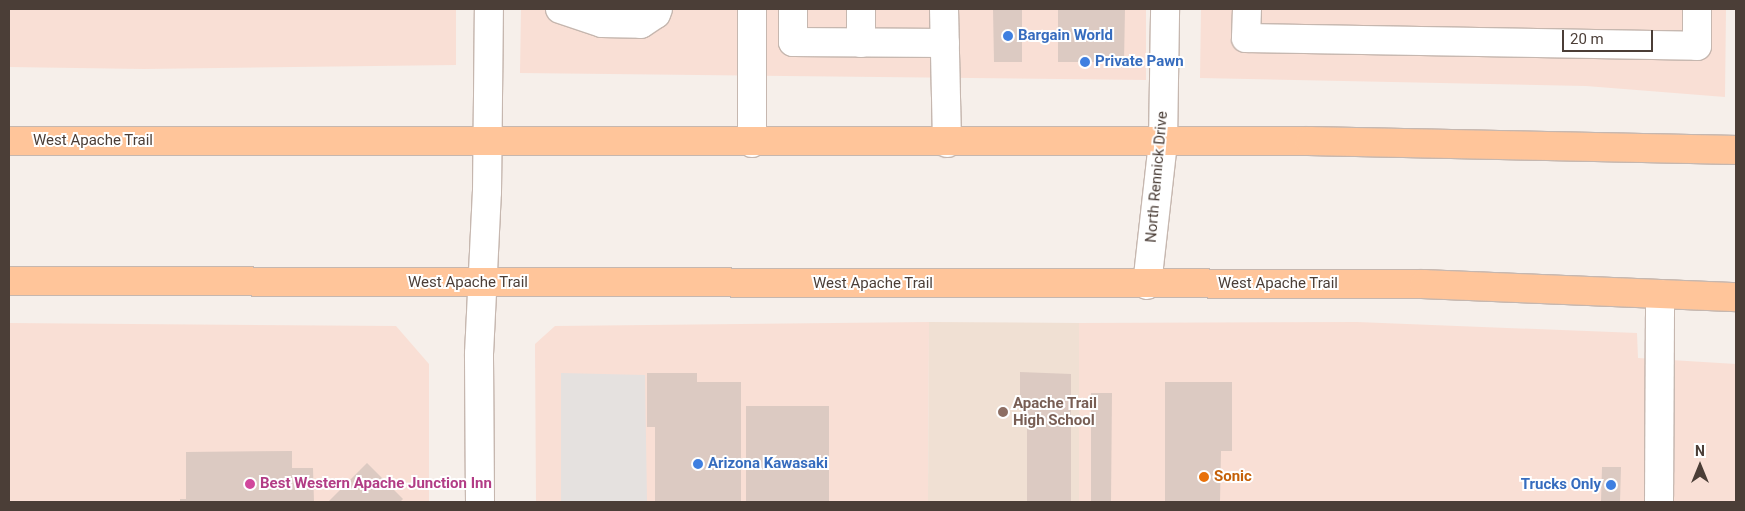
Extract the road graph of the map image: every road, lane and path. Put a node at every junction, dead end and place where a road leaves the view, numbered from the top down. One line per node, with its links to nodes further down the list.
1 (488, 9): 13 (street)
2 (658, 9): 10 (street)
3 (752, 9): 15 (street)
4 (793, 9): 11 (street)
5 (861, 9): 11 (street)
6 (944, 9): 12 (street)
7 (1164, 9): 17 (street, North Rennick Drive)
8 (1247, 9): 9 (street)
9 (1698, 9)
10 (575, 12)
11 (861, 43): 12 (street)
12 (945, 43): 16 (street)
13 (488, 140): 14 (main road, West Apache Trail); 15 (main road, West Apache Trail); 20 (street)
14 (9, 141)
15 (752, 142): 16 (main road, West Apache Trail)
16 (947, 142): 17 (main road, West Apache Trail)
17 (1163, 142): 18 (main road, West Apache Trail); 21 (street, North Rennick Drive)
18 (1736, 150)
19 (9, 281): 20 (main road, West Apache Trail)
20 (483, 284): 21 (main road, West Apache Trail); 24 (street)
21 (1147, 285): 22 (main road, West Apache Trail)
22 (1660, 294): 23 (main road, West Apache Trail); 25 (street)
23 (1736, 297)
24 (480, 502)
25 (1659, 502)

